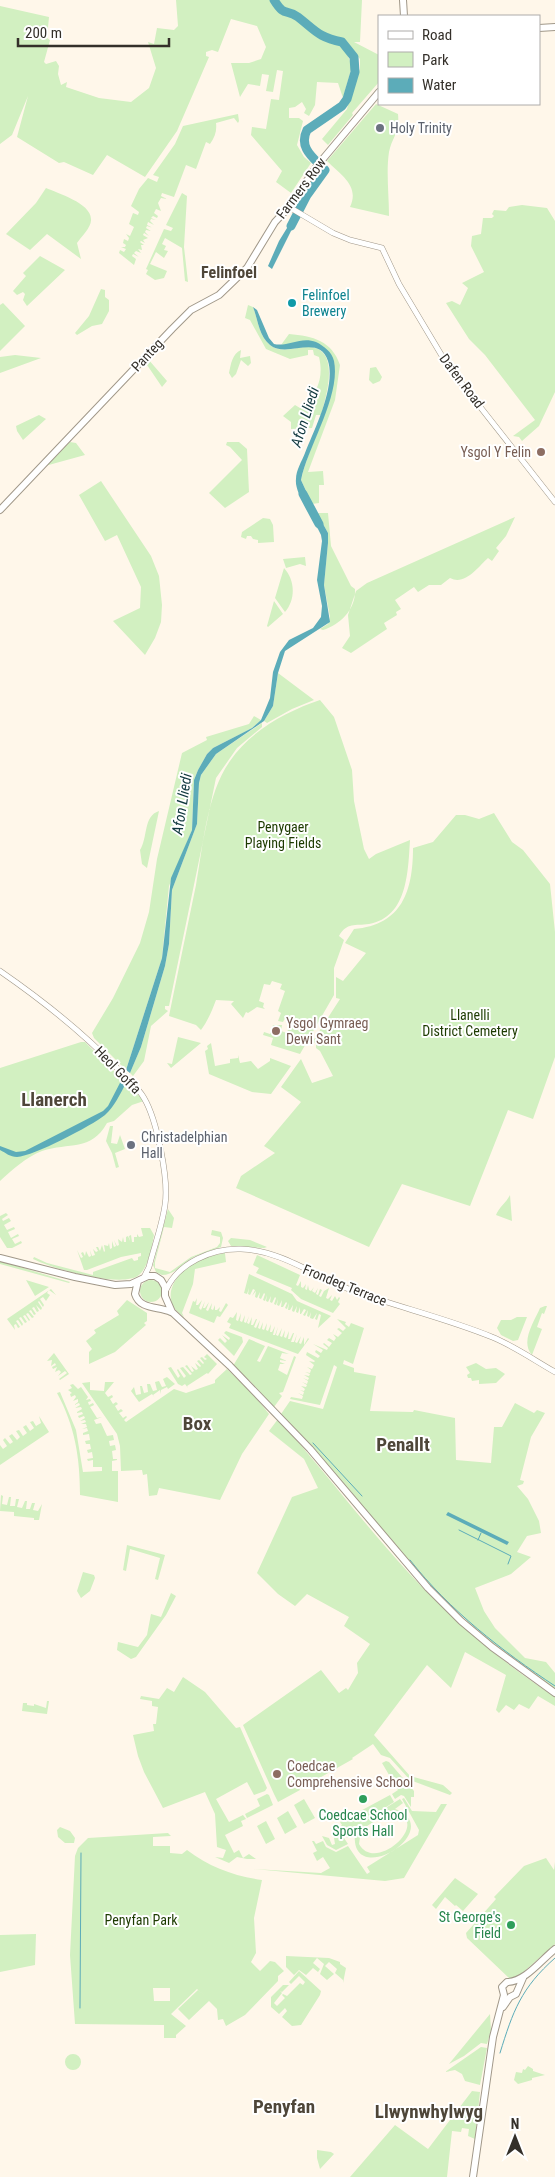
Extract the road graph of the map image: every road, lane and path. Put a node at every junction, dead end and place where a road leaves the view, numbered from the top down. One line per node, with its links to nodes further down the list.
1 (403, 0): 2 (main road)
2 (404, 15)
3 (555, 27): 4 (main road)
4 (540, 28)
5 (378, 93): 6 (main road, Farmers Row)
6 (291, 209): 7 (main road, Farmers Row); 8 (street, Dafen Road)
7 (228, 286): 9 (main road, Panteg)
8 (555, 502)
9 (0, 510)
10 (0, 971): 12 (street, Heol Goffa)
11 (0, 1258): 16 (main road)
12 (149, 1267): 14 (street); 15 (street, Heol Goffa)
13 (175, 1276): 14 (street); 17 (street, Frondeg Terrace); 21 (street, Frondeg Terrace)
14 (156, 1277): 15 (main road); 17 (main road)
15 (142, 1278): 16 (main road); 18 (main road)
16 (116, 1285): 18 (main road)
17 (165, 1293): 19 (main road); 20 (main road)
18 (135, 1294): 19 (main road)
19 (155, 1306): 20 (main road)
20 (172, 1312): 22 (main road)
21 (555, 1372)
22 (555, 1693)
23 (555, 1949): 24 (main road)
24 (515, 1985): 25 (main road); 25 (main road)
25 (507, 1996): 26 (main road)
26 (473, 2177)

